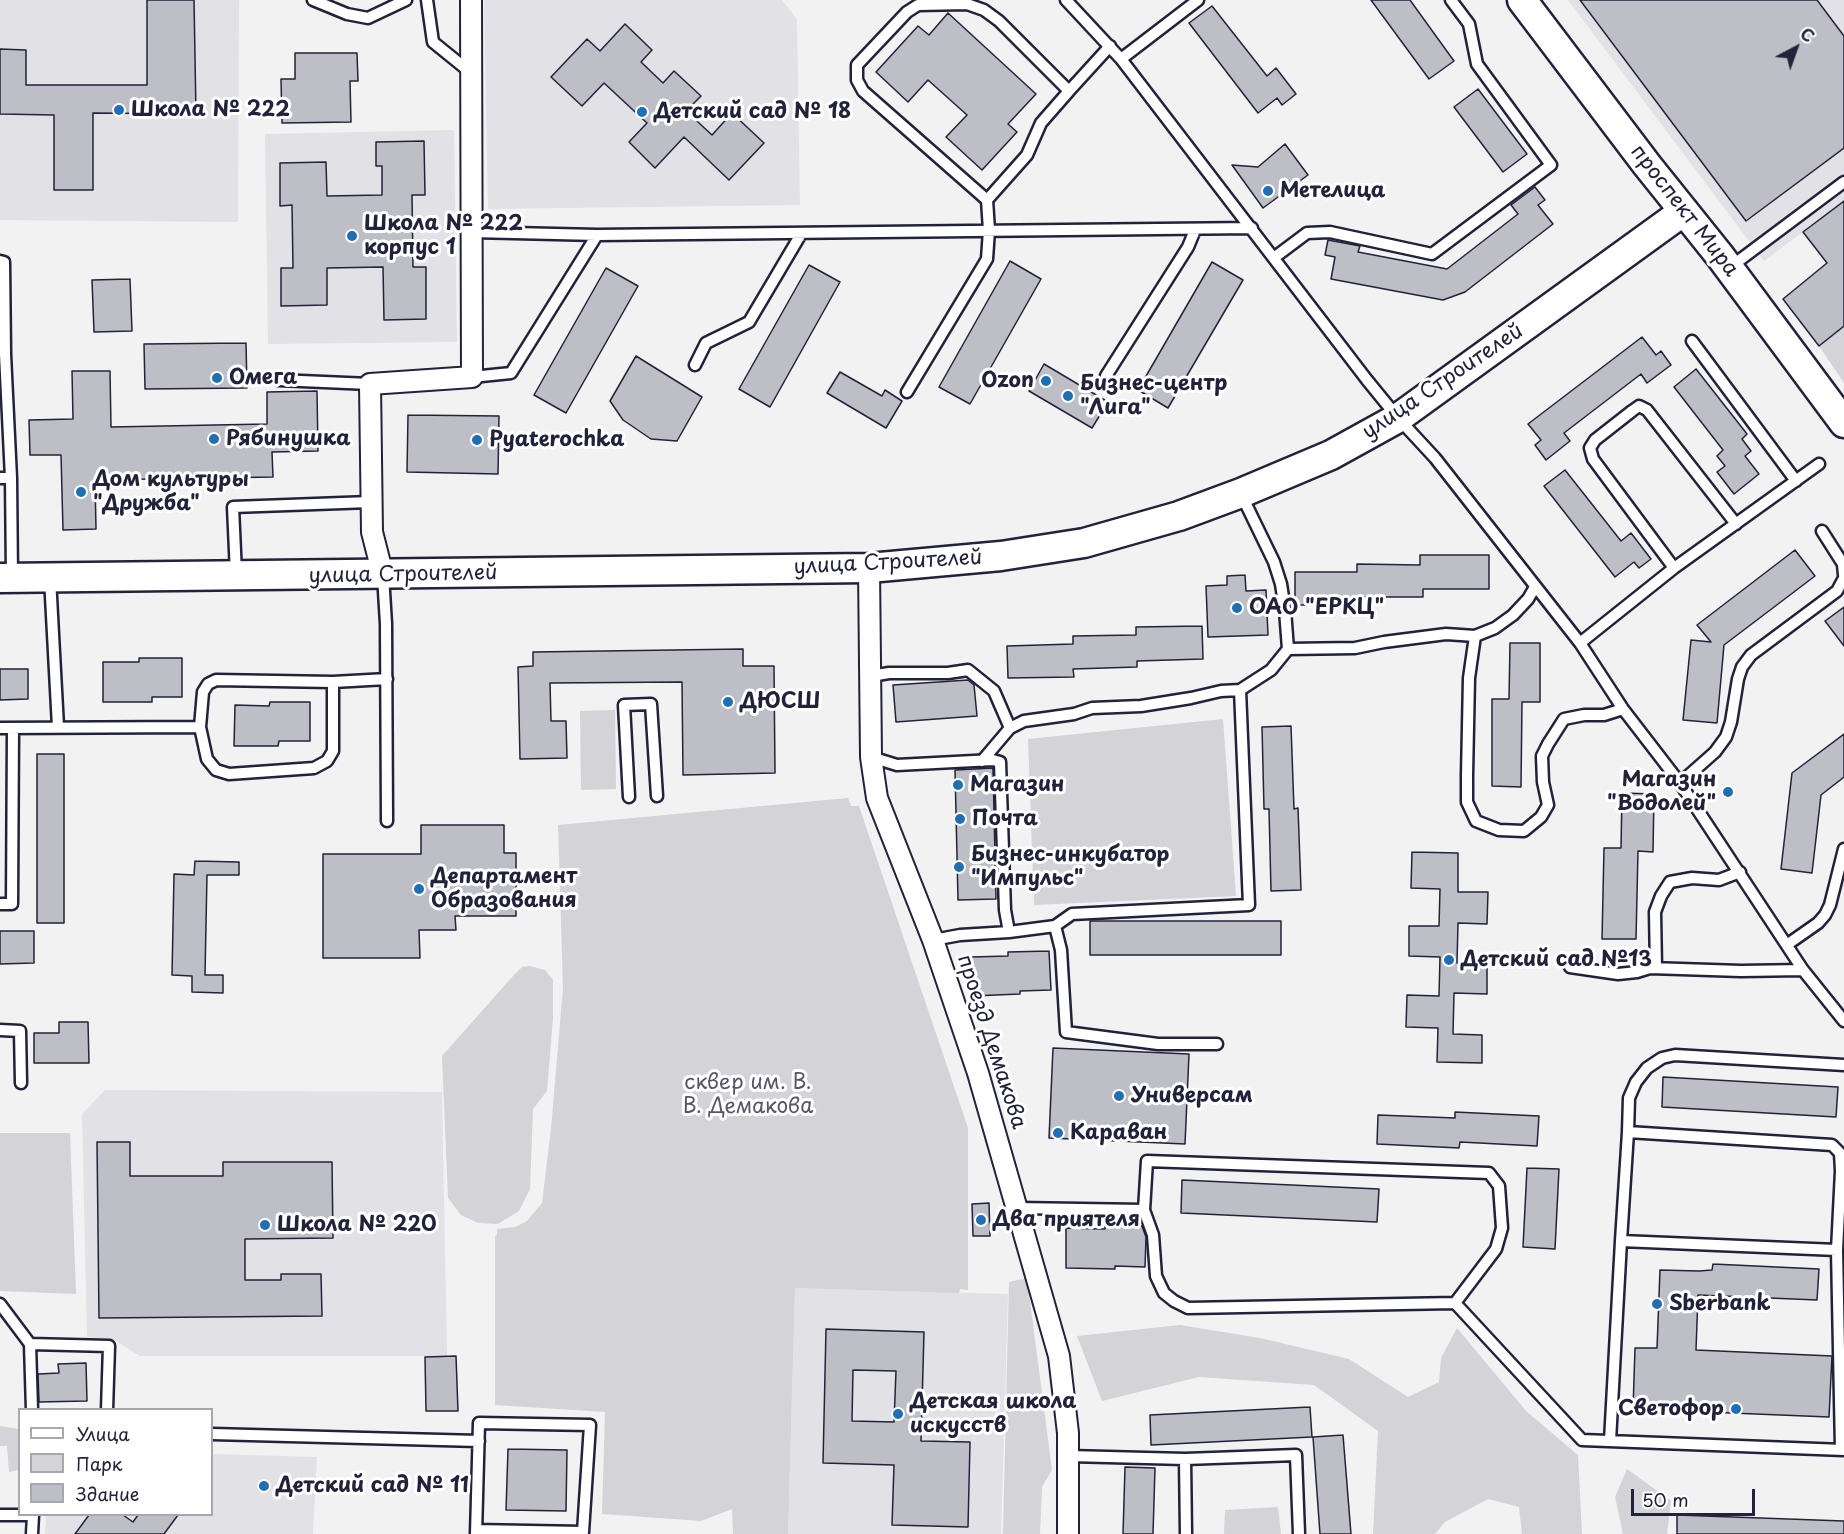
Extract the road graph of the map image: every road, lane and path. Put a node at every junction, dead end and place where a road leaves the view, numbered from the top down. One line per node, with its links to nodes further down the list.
1 (313, 0): 2 (lane)
2 (406, 0)
3 (427, 0): 11 (lane)
4 (471, 0): 11 (street)
5 (1066, 0): 9 (lane)
6 (1198, 0): 10 (lane)
7 (1451, 0): 22 (lane)
8 (1522, 0): 15 (street, проспект Мира)
9 (1110, 46): 10 (lane); 12 (lane)
10 (1121, 59): 16 (lane)
11 (470, 72): 19 (street)
12 (1069, 91): 14 (lane); 14 (lane)
13 (1844, 182): 24 (lane)
14 (987, 200): 17 (lane)
15 (1684, 211): 24 (street, проспект Мира); 33 (street, улица Строителей)
16 (1252, 228): 18 (lane); 22 (lane)
17 (988, 230): 18 (lane); 20 (lane); 32 (lane)
18 (1195, 230): 28 (lane)
19 (472, 232): 21 (lane); 29 (street)
20 (801, 234): 21 (lane); 27 (lane)
21 (597, 235): 29 (lane)
22 (1275, 257): 33 (lane)
23 (0, 261): 26 (lane)
24 (1729, 268): 34 (street, проспект Мира)
25 (1692, 341): 37 (lane)
26 (2, 354): 36 (lane)
27 (695, 365)
28 (1106, 376)
29 (472, 377): 31 (street)
30 (278, 380): 31 (lane)
31 (370, 384): 39 (street)
32 (907, 392)
33 (1398, 418): 38 (street, улица Строителей); 49 (lane)
34 (1844, 423)
35 (1819, 464): 37 (lane)
36 (6, 478): 48 (lane)
37 (1796, 482): 40 (lane)
38 (1241, 493): 42 (street, улица Строителей); 52 (lane)
39 (370, 502): 44 (street); 45 (lane)
40 (1736, 524): 43 (lane); 43 (lane)
41 (1822, 531): 47 (lane)
42 (869, 568): 44 (street, улица Строителей); 53 (street, проезд Демакова)
43 (1674, 568): 51 (lane)
44 (383, 575): 45 (street, улица Строителей); 54 (lane)
45 (236, 576): 46 (street, улица Строителей)
46 (50, 577): 48 (street, улица Строителей); 61 (lane)
47 (1844, 577): 65 (lane)
48 (6, 578)
49 (1535, 586): 50 (lane); 51 (lane)
50 (1475, 636): 52 (lane); 57 (lane)
51 (1580, 643): 57 (lane)
52 (1288, 649): 56 (lane)
53 (871, 676): 62 (lane); 63 (street, проезд Демакова)
54 (387, 679): 55 (lane); 68 (lane)
55 (333, 682): 58 (lane); 58 (lane)
56 (1240, 690): 62 (lane); 72 (lane)
57 (1623, 709): 65 (lane)
58 (201, 727): 61 (lane)
59 (0, 728): 60 (lane)
60 (13, 728): 61 (lane); 71 (lane)
61 (58, 728)
62 (1010, 728): 64 (lane)
63 (871, 757): 64 (lane); 74 (street, проезд Демакова)
64 (982, 760): 73 (lane)
65 (1680, 783): 70 (lane)
66 (657, 796): 67 (lane)
67 (629, 797)
68 (387, 821)
69 (1844, 849): 75 (lane)
70 (1740, 872): 75 (lane); 77 (lane)
71 (0, 904)
72 (1055, 926): 73 (lane); 81 (lane)
73 (1009, 932): 74 (lane)
74 (933, 940): 85 (street, проезд Демакова)
75 (1788, 944): 78 (lane)
76 (1570, 967): 77 (lane)
77 (1656, 968): 78 (lane)
78 (1803, 970): 79 (lane)
79 (1844, 1022)
80 (0, 1030): 83 (lane)
81 (1217, 1044)
82 (1844, 1065): 84 (lane)
83 (21, 1083)
84 (1628, 1131): 87 (lane); 88 (lane)
85 (1017, 1208): 86 (lane); 98 (street, проезд Демакова)
86 (1144, 1210): 89 (lane); 89 (lane)
87 (1621, 1241): 88 (lane); 95 (lane)
88 (1837, 1250): 97 (lane)
89 (1455, 1303): 95 (lane)
90 (0, 1304): 91 (lane)
91 (30, 1344): 92 (lane); 93 (lane)
92 (32, 1408)
93 (107, 1408)
94 (213, 1434): 96 (lane)
95 (1610, 1441): 97 (lane)
96 (479, 1442): 103 (lane); 103 (lane)
97 (1843, 1450)
98 (1069, 1456): 99 (lane); 105 (street, проезд Демакова)
99 (1185, 1459): 106 (lane); 107 (lane)
100 (0, 1515): 101 (lane)
101 (18, 1515)
102 (33, 1516): 104 (lane)
103 (476, 1532)
104 (32, 1534)
105 (1068, 1534)
106 (1186, 1534)
107 (1299, 1534)

